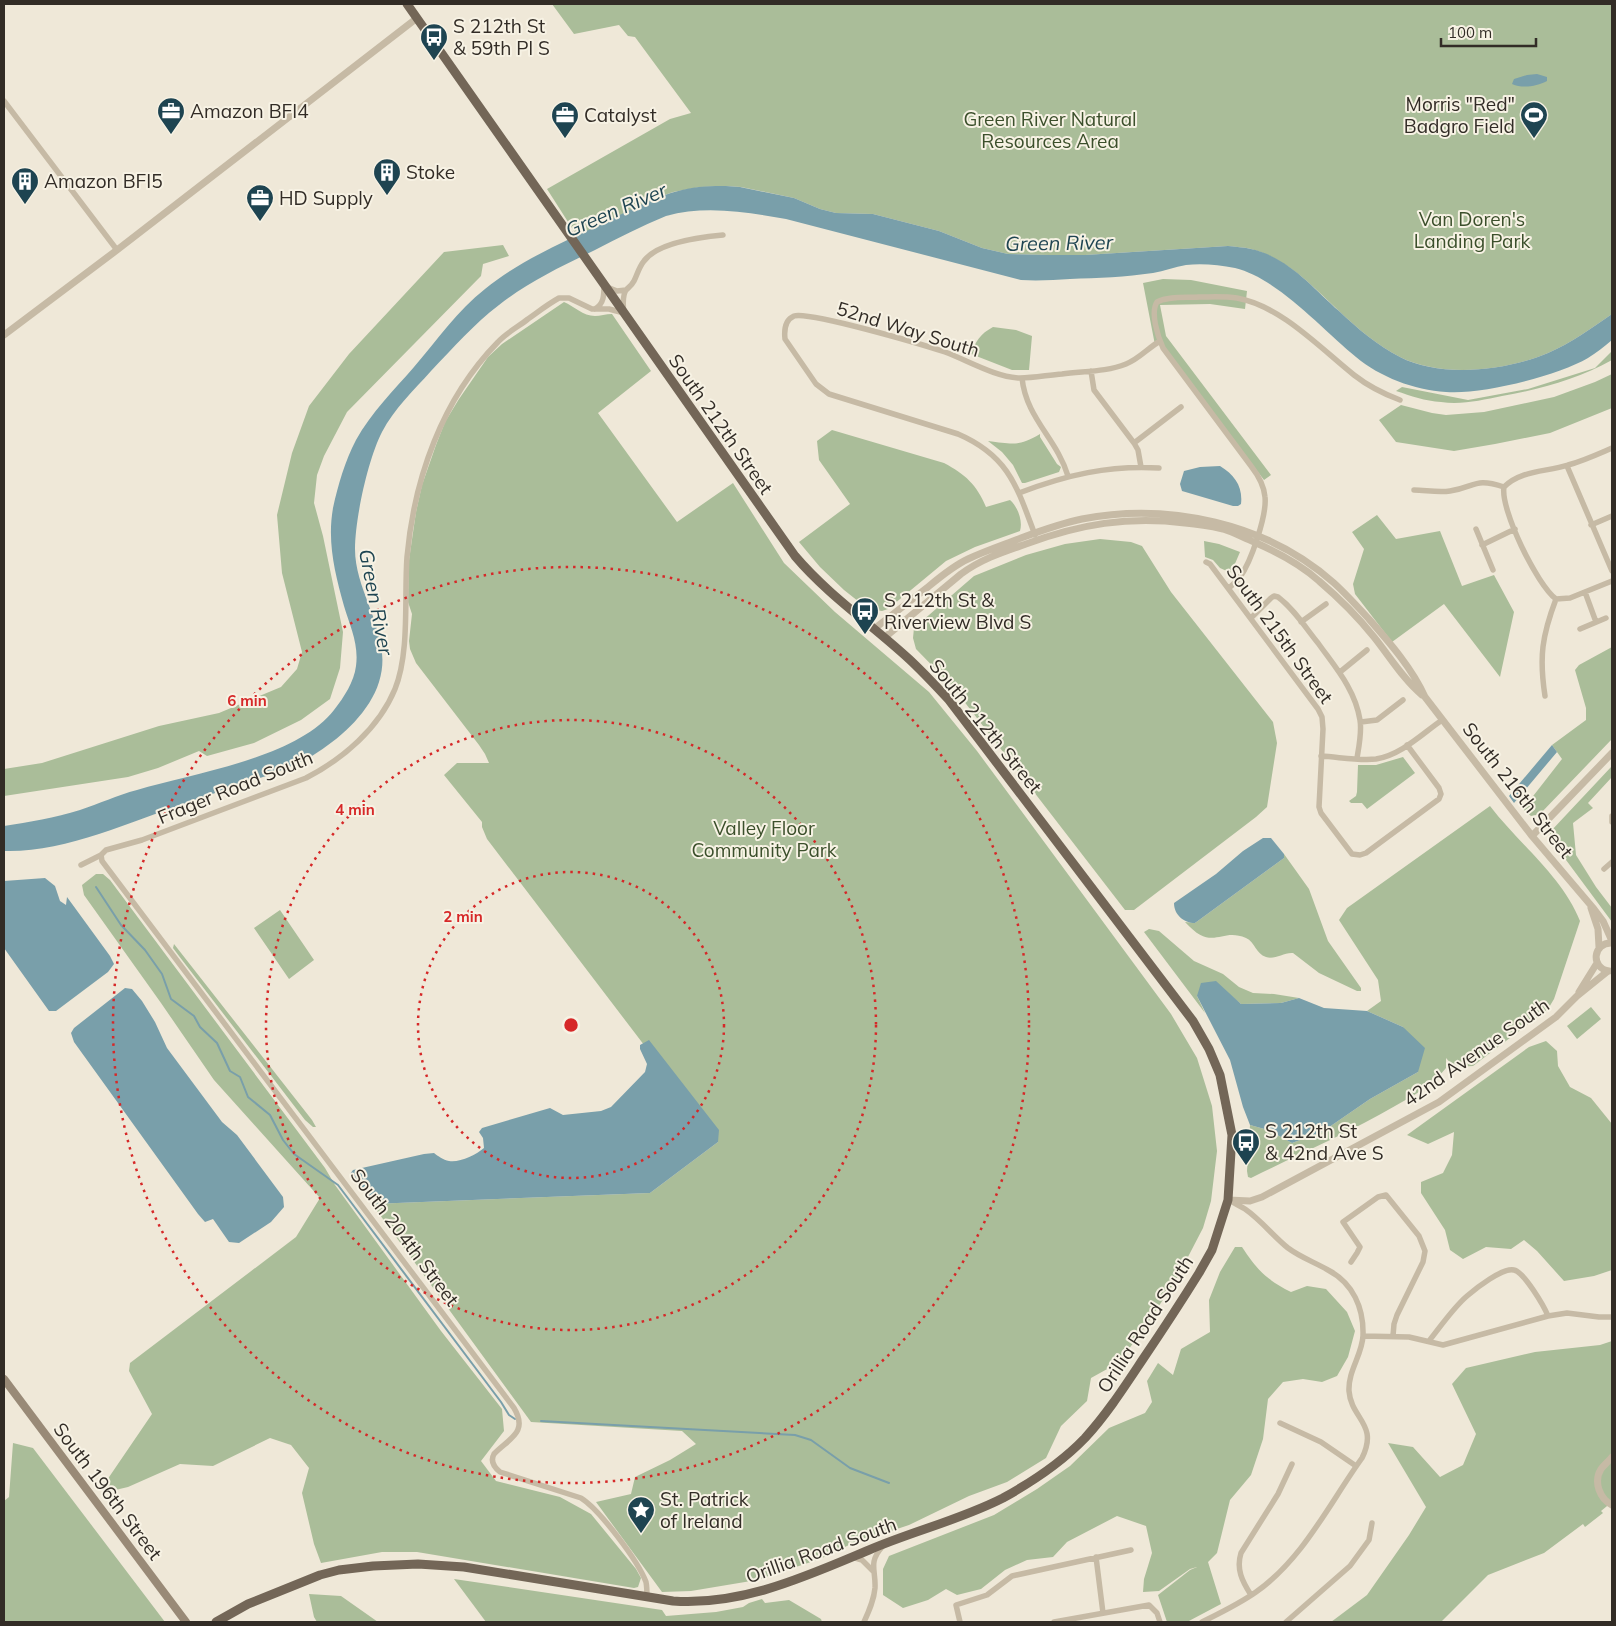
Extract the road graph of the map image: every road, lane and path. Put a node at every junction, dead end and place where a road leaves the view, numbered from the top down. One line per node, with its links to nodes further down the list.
1 (407, 4): 2 (main road, South 212th Street)
2 (417, 18): 5 (street); 6 (main road, South 212th Street)
3 (4, 101): 5 (street)
4 (723, 235): 7 (street)
5 (117, 250): 10 (street)
6 (604, 285): 7 (street); 8 (street); 9 (main road, South 212th Street)
7 (626, 290): 9 (street)
8 (595, 309): 9 (street, Frager Road South); 60 (street, Frager Road South)
9 (624, 313): 44 (main road, South 212th Street)
10 (4, 335)
11 (1160, 341): 12 (street, 52nd Way South); 14 (street); 30 (street)
12 (1091, 370): 13 (street, 52nd Way South); 16 (street)
13 (1022, 378): 21 (street); 24 (street, 52nd Way South)
14 (1400, 400)
15 (1181, 408): 16 (street)
16 (1134, 443): 19 (street)
17 (1612, 448): 18 (street)
18 (1566, 466): 22 (street); 26 (street)
19 (1142, 467): 20 (street); 21 (street)
20 (1159, 468)
21 (1068, 476): 24 (street)
22 (1504, 486): 23 (street); 28 (street)
23 (1414, 490)
24 (1019, 494): 29 (street)
25 (1612, 516): 26 (street)
26 (1592, 525): 34 (street)
27 (1476, 529): 31 (street)
28 (1515, 529): 31 (street); 38 (street)
29 (1036, 537): 30 (street, South 216th Street); 44 (street); 46 (street)
30 (1256, 539): 36 (street); 51 (street, South 216th Street)
31 (1482, 545): 33 (street)
32 (1206, 562): 36 (street, South 215th Street)
33 (1492, 570)
34 (1612, 571)
35 (1612, 581): 37 (street)
36 (1228, 588): 40 (street, South 215th Street)
37 (1585, 592): 38 (street); 43 (street)
38 (1556, 599): 49 (street)
39 (1326, 604): 42 (street)
40 (1251, 618): 42 (street); 55 (street, South 215th Street)
41 (1606, 618): 43 (street)
42 (1301, 622): 48 (street)
43 (1596, 622): 45 (street)
44 (874, 629): 46 (main road, South 212th Street)
45 (1580, 629)
46 (884, 638): 70 (main road, South 212th Street)
47 (1367, 650): 48 (street)
48 (1340, 672): 52 (street)
49 (1546, 696)
50 (1404, 700): 52 (street)
51 (1442, 720): 53 (street); 59 (street, South 216th Street)
52 (1361, 722): 56 (street)
53 (1408, 745): 55 (street, South 215th Street); 56 (street)
54 (1612, 753): 59 (street)
55 (1321, 756): 56 (street)
56 (1357, 758)
57 (1612, 816): 58 (street)
58 (1612, 821)
59 (1532, 836): 64 (street, South 216th Street)
60 (101, 855): 62 (street, Frager Road South); 90 (street, South 204th Street)
61 (1612, 862): 63 (street)
62 (81, 865)
63 (1604, 869)
64 (1587, 901): 65 (street, South 216th Street); 66 (street, South 216th Street)
65 (1612, 942): 66 (street)
66 (1599, 947): 67 (street, South 216th Street)
67 (1597, 963): 68 (street); 69 (street, 42nd Avenue South)
68 (1610, 971): 69 (street, 42nd Avenue South)
69 (1577, 996): 70 (street, 42nd Avenue South)
70 (1228, 1200): 74 (street); 84 (main road, Orillia Road South)
71 (1351, 1262): 75 (street)
72 (1548, 1316): 73 (street); 76 (street); 76 (street)
73 (1612, 1317)
74 (1363, 1336): 75 (street); 81 (street)
75 (1393, 1336): 76 (street)
76 (1429, 1341)
77 (4, 1379): 93 (main road, South 196th Street)
78 (1280, 1423): 81 (street)
79 (1612, 1457): 82 (street)
80 (1292, 1464): 89 (street)
81 (1356, 1466): 89 (street)
82 (1612, 1505)
83 (1372, 1523): 100 (street)
84 (886, 1542): 86 (main road, Orillia Road South); 88 (street)
85 (1130, 1550): 87 (street)
86 (852, 1557): 88 (street); 90 (main road, Orillia Road South)
87 (1096, 1558): 91 (street); 96 (street)
88 (872, 1571): 95 (street)
89 (1251, 1595): 92 (street)
90 (647, 1598): 94 (main road, Orillia Road South)
91 (1103, 1612): 97 (street); 98 (street)
92 (1214, 1619): 99 (street)
93 (186, 1622)
94 (216, 1622)
95 (864, 1622)
96 (960, 1622)
97 (1054, 1622)
98 (1160, 1622)
99 (1202, 1622)
100 (1286, 1622)

